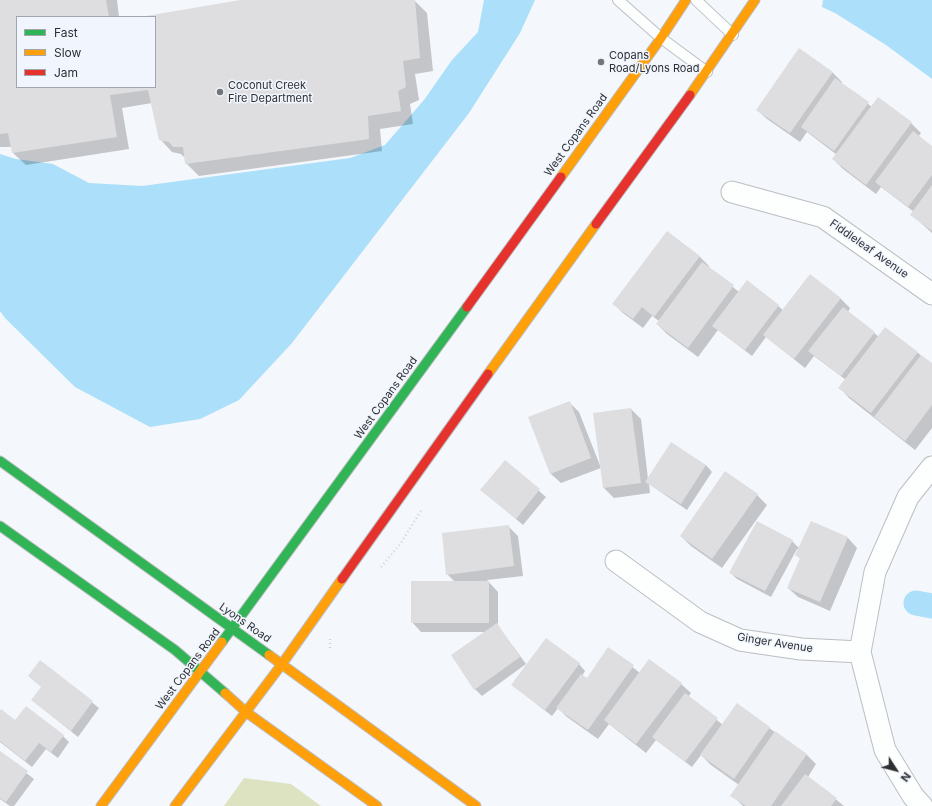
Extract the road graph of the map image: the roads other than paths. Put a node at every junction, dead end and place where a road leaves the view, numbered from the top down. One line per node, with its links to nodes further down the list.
1 (618, 0): 6 (lane)
2 (686, 0): 6 (main road, West Copans Road)
3 (696, 0): 5 (lane)
4 (755, 0): 5 (main road)
5 (733, 34): 7 (main road)
6 (661, 38): 7 (lane); 14 (main road, West Copans Road)
7 (707, 72): 16 (main road)
8 (732, 192): 9 (street, Fiddleleaf Avenue)
9 (932, 294)
10 (0, 461): 14 (main road, Lyons Road)
11 (932, 467): 15 (street)
12 (0, 526): 17 (main road)
13 (616, 561): 15 (street, Ginger Avenue)
14 (232, 629): 16 (main road, Lyons Road); 17 (main road, West Copans Road)
15 (860, 652): 23 (street)
16 (282, 664): 18 (main road); 22 (main road, Lyons Road)
17 (201, 671): 18 (main road); 19 (main road, West Copans Road)
18 (246, 712): 20 (main road); 21 (main road)
19 (101, 806)
20 (175, 806)
21 (377, 806)
22 (476, 806)
23 (922, 806)

